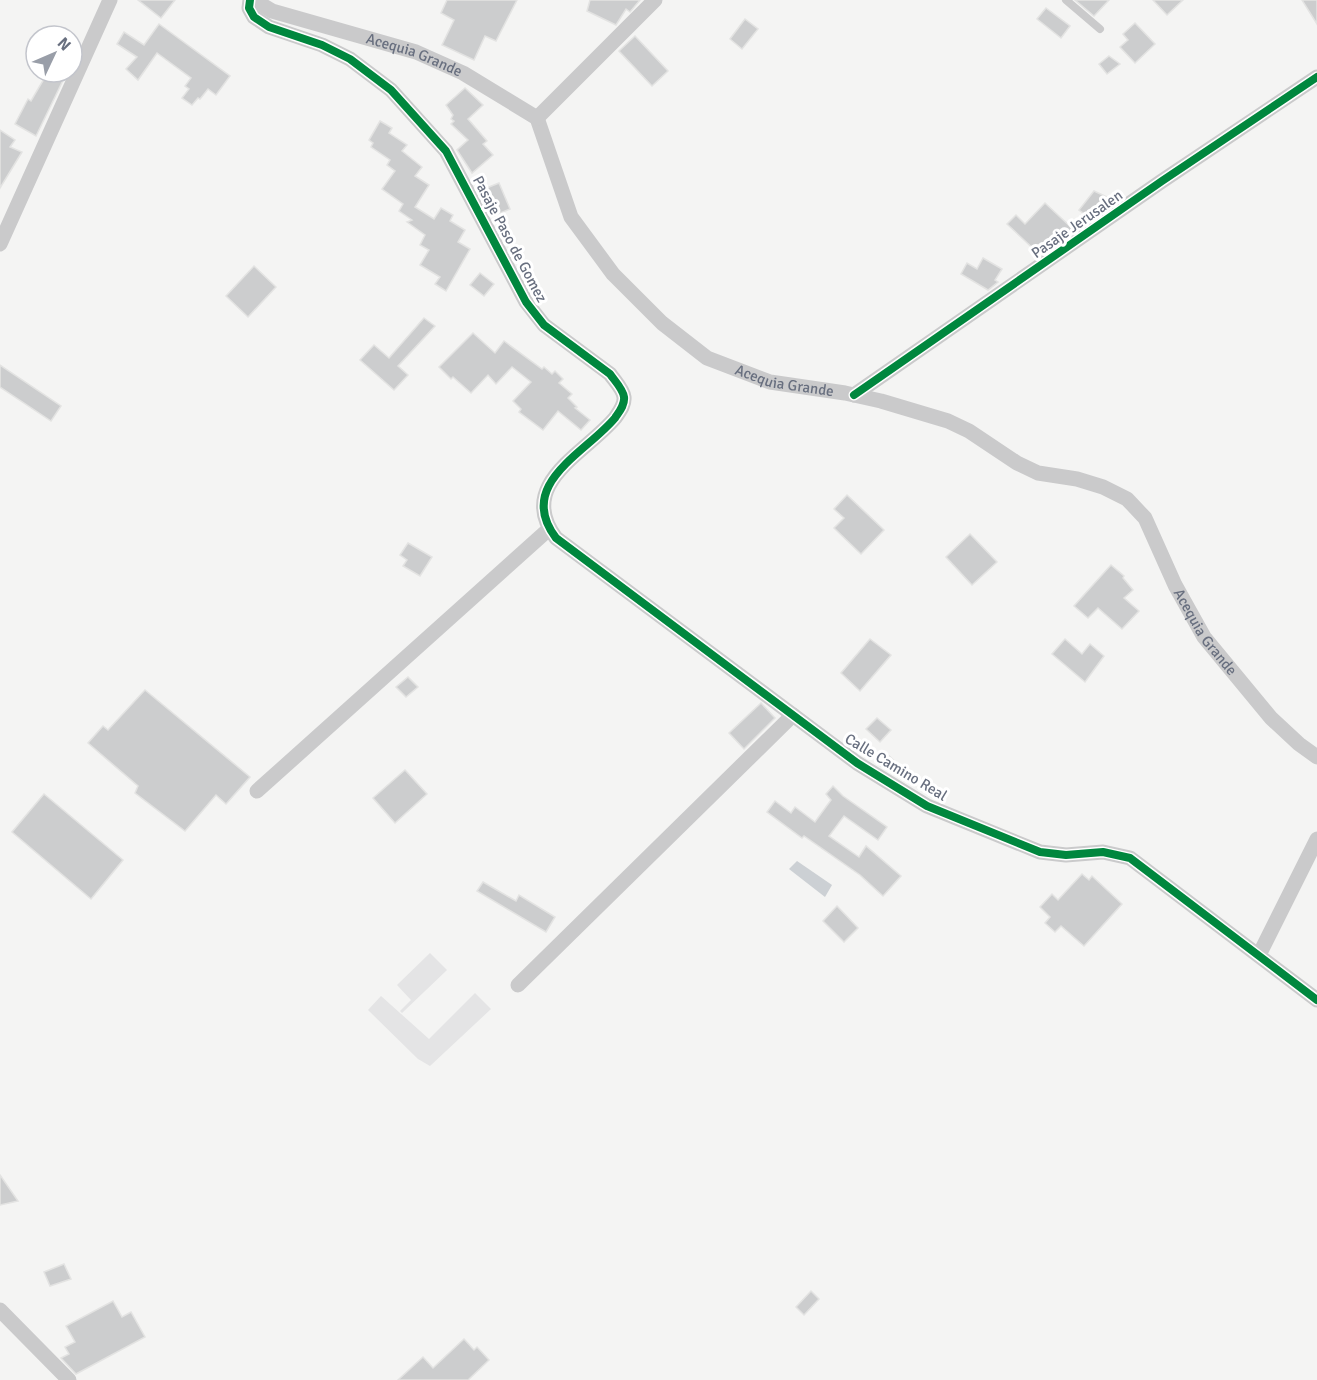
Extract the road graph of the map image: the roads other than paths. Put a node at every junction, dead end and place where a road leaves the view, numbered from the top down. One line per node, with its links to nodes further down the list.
1 (110, 0): 8 (street)
2 (655, 0): 7 (street)
3 (1066, 0): 5 (lane)
4 (257, 1): 7 (street, Acequia Grande); 10 (street, Pasaje Paso de Gomez)
5 (1100, 29)
6 (1317, 77): 9 (street, Pasaje Jerusalen)
7 (537, 118): 9 (street, Acequia Grande)
8 (0, 244)
9 (854, 395): 12 (street, Acequia Grande)
10 (549, 529): 11 (street, Calle Camino Real); 13 (street)
11 (792, 715): 15 (street, Calle Camino Real); 16 (street)
12 (1317, 757)
13 (258, 791)
14 (1317, 839): 15 (street)
15 (1259, 955): 17 (street, Calle Camino Real)
16 (518, 985)
17 (1317, 1000)
18 (0, 1310): 19 (street)
19 (69, 1380)

